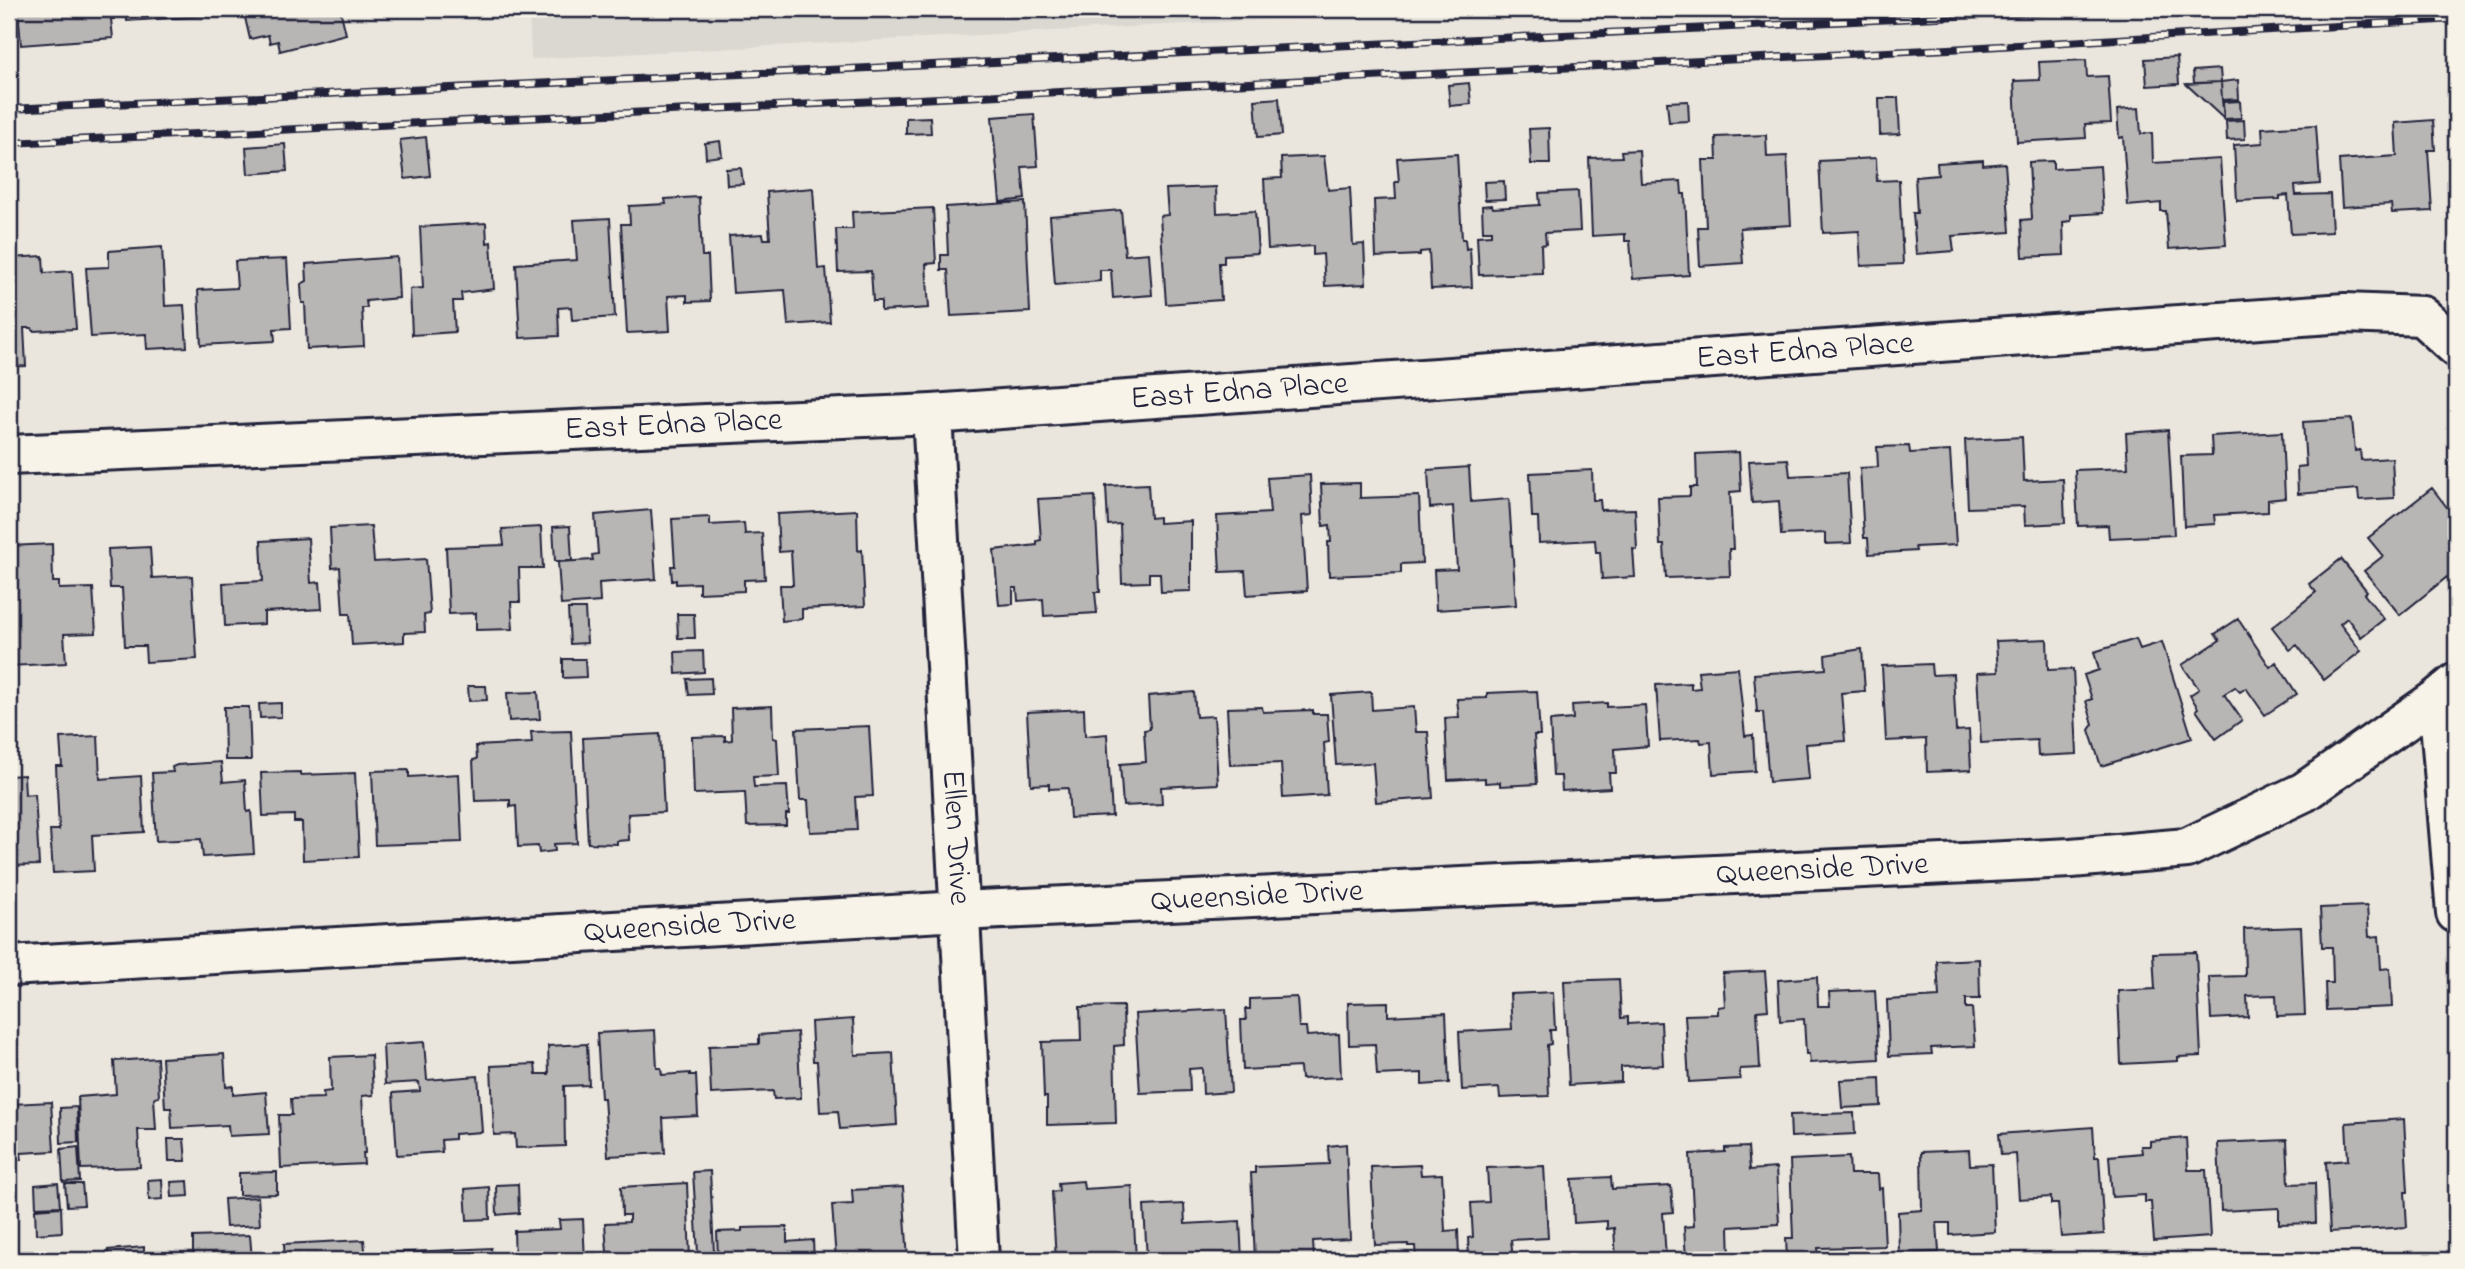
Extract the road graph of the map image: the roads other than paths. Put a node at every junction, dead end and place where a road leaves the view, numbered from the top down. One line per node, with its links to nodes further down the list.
1 (2456, 347): 2 (street, East Edna Place)
2 (932, 414): 3 (street, East Edna Place); 5 (street, Ellen Drive)
3 (9, 455)
4 (2447, 690): 5 (street, Queenside Drive); 6 (street)
5 (960, 911): 7 (street, Queenside Drive); 8 (street, Ellen Drive)
6 (2456, 913)
7 (9, 966)
8 (979, 1260)

